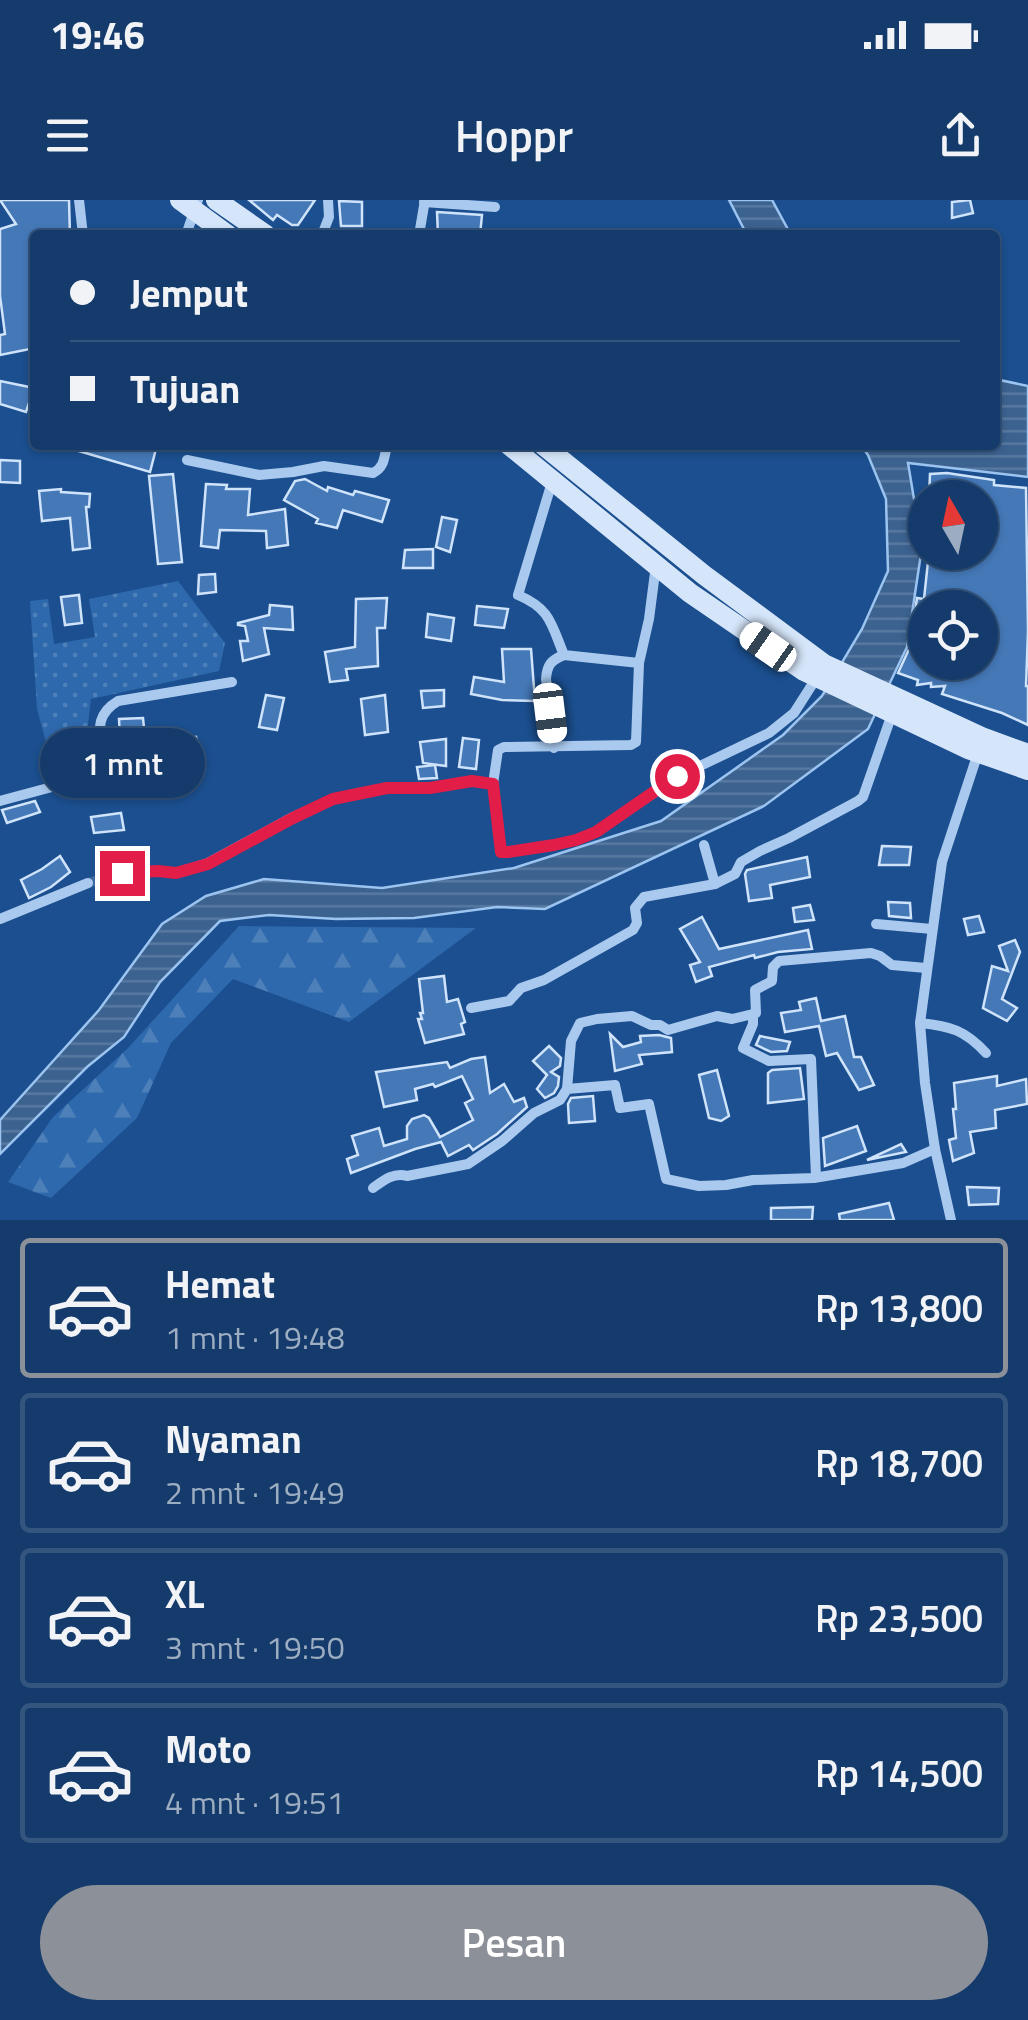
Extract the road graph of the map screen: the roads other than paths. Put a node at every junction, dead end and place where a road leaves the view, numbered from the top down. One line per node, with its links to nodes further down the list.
1 (79, 200): 7 (street)
2 (216, 200): 10 (main road)
3 (328, 200): 11 (street)
4 (424, 201): 6 (street); 12 (street)
5 (190, 204): 8 (street); 9 (main road)
6 (494, 208)
7 (82, 230)
8 (187, 230)
9 (222, 230)
10 (259, 230)
11 (324, 230)
12 (421, 230)
13 (386, 450): 16 (street)
14 (515, 450): 17 (main road)
15 (549, 450): 21 (main road)
16 (187, 460)
17 (553, 481): 18 (main road); 19 (street)
18 (656, 565): 20 (street); 21 (main road)
19 (564, 655): 20 (street); 25 (street)
20 (639, 663): 25 (street)
21 (826, 674): 23 (main road); 28 (street)
22 (232, 682): 29 (street)
23 (887, 706): 24 (main road); 33 (street)
24 (981, 745): 26 (main road); 27 (main road); 36 (street)
25 (554, 748): 28 (street)
26 (1028, 754)
27 (1028, 770)
28 (493, 784): 31 (street)
29 (0, 800)
30 (704, 845): 33 (street)
31 (122, 873)
32 (88, 883): 34 (street)
33 (716, 884): 38 (street)
34 (0, 918)
35 (876, 924): 36 (street)
36 (932, 930): 37 (street)
37 (926, 968): 39 (street); 40 (street)
38 (472, 1008)
39 (753, 1014): 42 (street); 44 (street)
40 (920, 1023): 41 (street); 43 (street)
41 (986, 1052)
42 (567, 1089): 44 (street); 45 (street)
43 (935, 1149): 44 (street); 46 (street)
44 (816, 1178)
45 (374, 1188)
46 (951, 1220)

